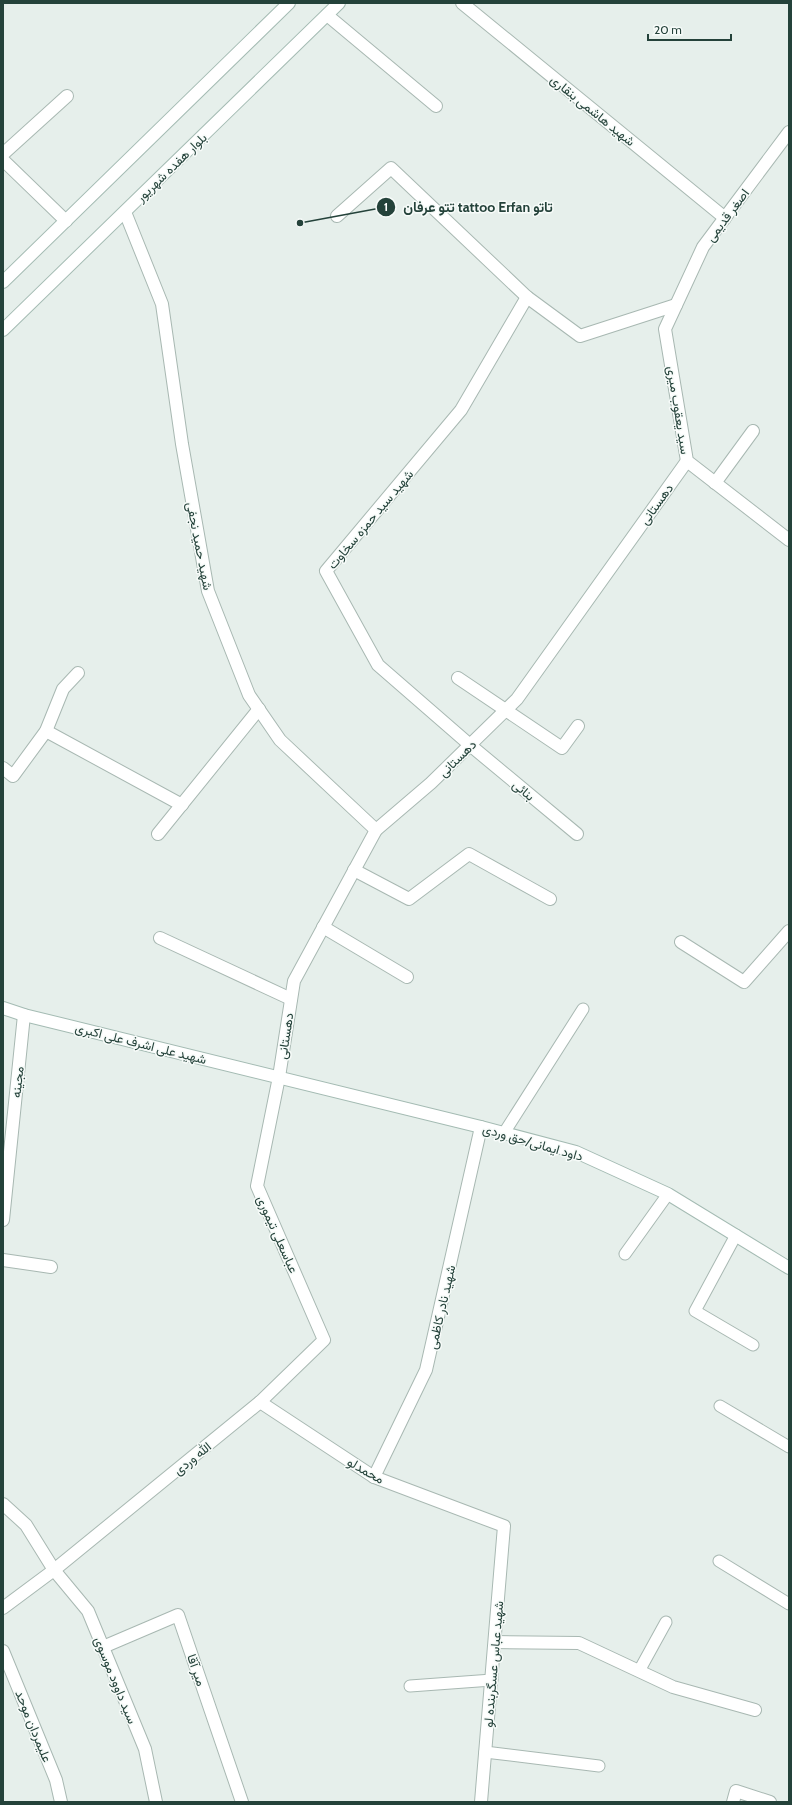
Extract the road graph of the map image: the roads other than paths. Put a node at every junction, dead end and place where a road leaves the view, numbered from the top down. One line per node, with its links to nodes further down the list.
1 (289, 3): 13 (street)
2 (339, 3): 4 (street, بلوار هفده شهریور)
3 (462, 3): 12 (street, شهید هاشمی بنقاری)
4 (327, 15): 6 (street); 10 (street, بلوار هفده شهریور)
5 (67, 96): 8 (street)
6 (436, 106)
7 (789, 132): 12 (street, اصغر قدیمی)
8 (3, 154)
9 (3, 160): 13 (street)
10 (125, 212): 17 (street, بلوار هفده شهریور); 24 (street, شهید حمید نجفی)
11 (337, 216): 15 (street)
12 (725, 218): 16 (street, اصغر قدیمی)
13 (66, 221): 14 (street)
14 (3, 282)
15 (527, 296): 16 (street); 28 (street, شهید سید حمزه سخاوت)
16 (676, 305): 19 (street, سید یعقوب میری)
17 (3, 330)
18 (753, 431): 20 (street)
19 (687, 461): 20 (street, سید یعقوب میری); 25 (street, دهستانی)
20 (715, 483): 21 (street, سید یعقوب میری)
21 (789, 540)
22 (78, 673): 27 (street)
23 (458, 678): 25 (street)
24 (259, 709): 30 (street); 31 (street, شهید حمید نجفی)
25 (505, 711): 26 (street); 28 (street, دهستانی)
26 (578, 726)
27 (46, 731): 29 (street); 30 (street)
28 (470, 745): 31 (street, دهستانی); 33 (street, بنائی)
29 (3, 768)
30 (182, 805): 32 (street)
31 (376, 830): 34 (street, دهستانی)
32 (158, 834)
33 (578, 834)
34 (354, 870): 35 (street); 36 (street, دهستانی)
35 (550, 899)
36 (323, 927): 40 (street); 41 (street, دهستانی)
37 (789, 931): 39 (street)
38 (160, 938): 41 (street)
39 (681, 942)
40 (407, 977)
41 (291, 999): 45 (street, دهستانی)
42 (3, 1008): 44 (street, شهید علی اشرف علی اکبری)
43 (583, 1009): 47 (lane)
44 (24, 1015): 45 (street, شهید علی اشرف علی اکبری); 49 (street, مجینه)
45 (279, 1077): 46 (street, داود ایمانی/حق وردی); 55 (street, عباسعلی تیموری)
46 (481, 1126): 47 (street, داود ایمانی/حق وردی); 60 (street, شهید نادر کاظمی)
47 (504, 1133): 48 (street, داود ایمانی/حق وردی)
48 (668, 1194): 50 (street, داود ایمانی/حق وردی); 51 (lane)
49 (3, 1220)
50 (736, 1235): 54 (street, داود ایمانی/حق وردی); 56 (lane)
51 (625, 1254)
52 (3, 1260): 53 (street)
53 (51, 1267)
54 (789, 1268)
55 (324, 1340): 57 (street, الله وردی)
56 (753, 1345)
57 (260, 1402): 60 (street, محمدلو); 64 (street, الله وردی)
58 (720, 1406): 59 (lane)
59 (789, 1447)
60 (374, 1477): 62 (street, محمدلو)
61 (3, 1504): 64 (street, سید داوود موسوی)
62 (504, 1526): 68 (street, شهید عباس عسگربنده لو)
63 (718, 1561): 65 (lane)
64 (54, 1570): 66 (street); 69 (street, سید داوود موسوی)
65 (789, 1604)
66 (3, 1608)
67 (666, 1622): 71 (lane)
68 (495, 1642): 71 (street); 72 (street, شهید عباس عسگربنده لو)
69 (103, 1647): 78 (street, سید داوود موسوی); 79 (street, میر آقا)
70 (3, 1650): 77 (street, علیمردان موحد)
71 (639, 1671): 74 (street)
72 (492, 1680): 73 (lane); 75 (street, شهید عباس عسگربنده لو)
73 (410, 1686)
74 (755, 1710)
75 (485, 1752): 76 (lane); 80 (street, شهید عباس عسگربنده لو)
76 (599, 1766)
77 (61, 1802)
78 (156, 1802)
79 (242, 1802)
80 (481, 1802)
81 (733, 1802): 82 (street)
82 (770, 1802)

